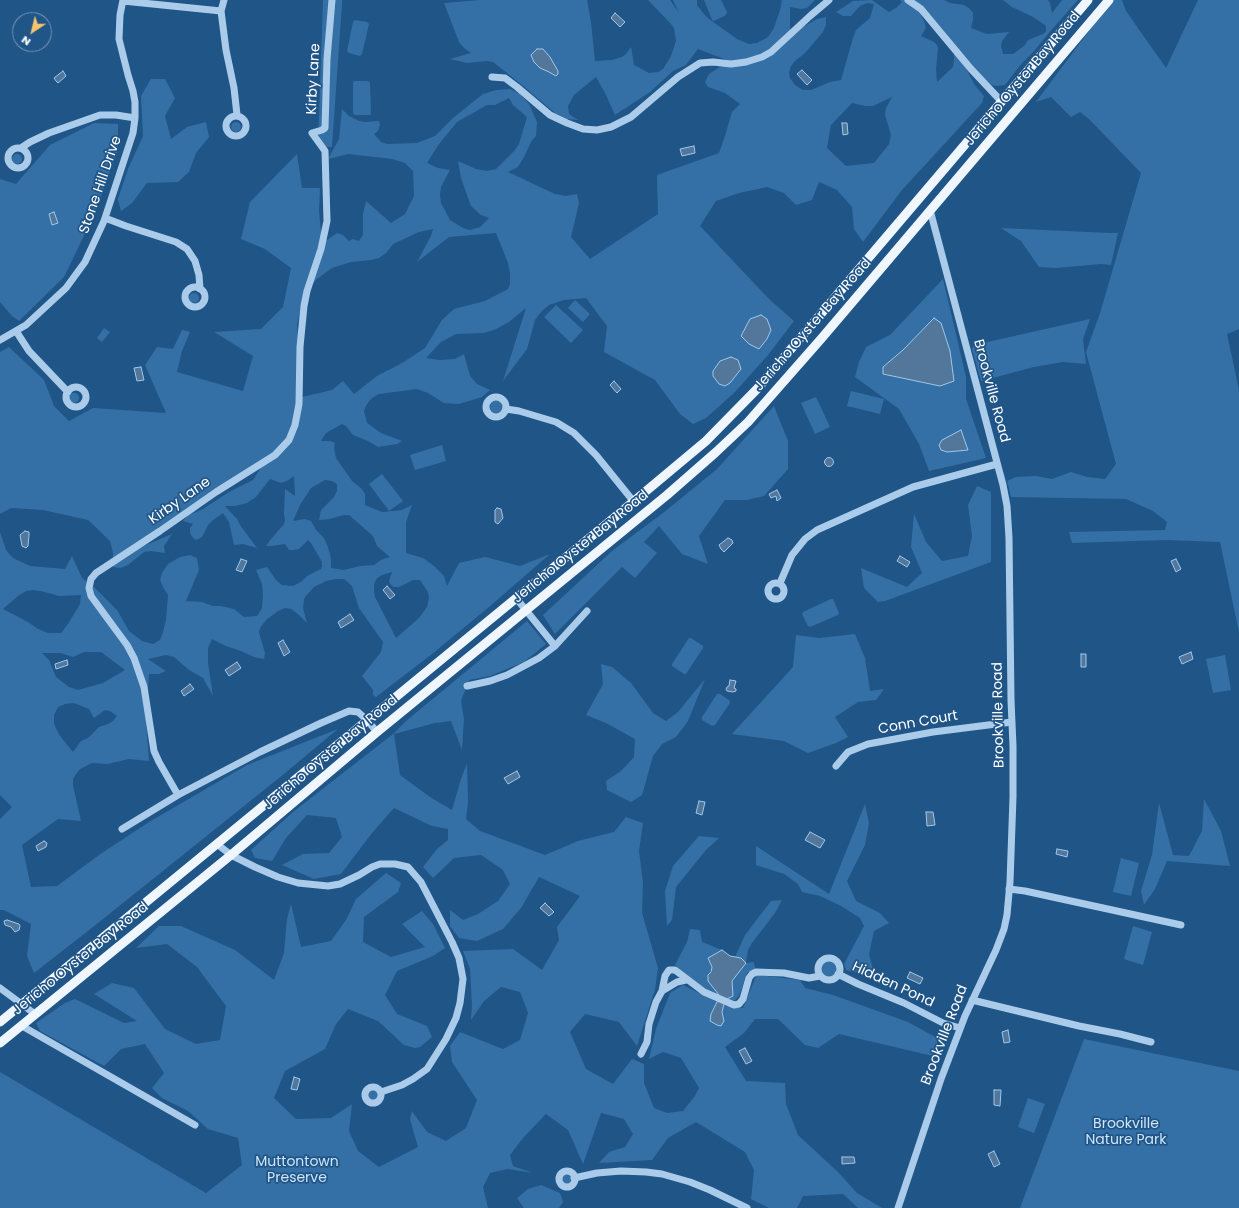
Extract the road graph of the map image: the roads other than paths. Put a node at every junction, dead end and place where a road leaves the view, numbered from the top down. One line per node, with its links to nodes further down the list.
1 (123, 0): 8 (street); 12 (street, Stone Hill Drive)
2 (224, 0): 8 (street)
3 (332, 0): 36 (street, Kirby Lane)
4 (829, 0): 9 (street)
5 (908, 0): 10 (street)
6 (1088, 0): 10 (main road, Jericho Oyster Bay Road)
7 (1109, 0): 15 (main road, Jericho Oyster Bay Road)
8 (221, 11): 11 (street)
9 (492, 77)
10 (1002, 102): 14 (main road, Jericho Oyster Bay Road)
11 (237, 115)
12 (136, 118): 13 (street); 16 (street, Stone Hill Drive)
13 (21, 148)
14 (958, 154): 15 (main road); 22 (main road, Jericho Oyster Bay Road)
15 (930, 210): 23 (main road, Jericho Oyster Bay Road); 24 (street, Brookville Road)
16 (105, 218): 17 (street); 18 (street, Stone Hill Drive)
17 (200, 289)
18 (16, 331): 19 (street, Stone Hill Drive); 20 (street)
19 (0, 340)
20 (68, 392)
21 (506, 409): 25 (street)
22 (732, 415): 23 (main road); 25 (main road, Jericho Oyster Bay Road)
23 (744, 426): 28 (main road, Jericho Oyster Bay Road)
24 (997, 464): 26 (street); 33 (street, Brookville Road)
25 (634, 502): 27 (main road, Jericho Oyster Bay Road)
26 (780, 583)
27 (516, 598): 28 (street); 32 (main road, Jericho Oyster Bay Road)
28 (526, 610): 30 (street); 34 (main road, Jericho Oyster Bay Road)
29 (587, 611): 30 (street)
30 (555, 646): 31 (street)
31 (467, 686)
32 (367, 720): 34 (street); 36 (street); 38 (main road, Jericho Oyster Bay Road)
33 (1012, 722): 35 (street, Conn Court); 40 (street, Brookville Road)
34 (376, 732): 39 (main road, Jericho Oyster Bay Road)
35 (836, 766)
36 (178, 794): 37 (street)
37 (122, 829)
38 (218, 844): 39 (street); 48 (main road, Jericho Oyster Bay Road)
39 (231, 855): 49 (main road, Jericho Oyster Bay Road); 56 (street)
40 (1009, 889): 41 (street); 47 (street, Brookville Road)
41 (1181, 925)
42 (838, 974): 43 (street, Hidden Pond); 43 (street, Hidden Pond); 52 (street, Hidden Pond)
43 (820, 976): 44 (street, Hidden Pond)
44 (686, 980): 46 (street); 46 (street, Hidden Pond)
45 (0, 988): 48 (street)
46 (662, 991): 55 (street, Hidden Pond)
47 (972, 1000): 52 (street, Brookville Road); 53 (street)
48 (22, 1004): 49 (street); 50 (main road, Jericho Oyster Bay Road)
49 (35, 1014): 51 (main road, Jericho Oyster Bay Road)
50 (0, 1022)
51 (22, 1026): 54 (main road, Jericho Oyster Bay Road); 57 (street)
52 (960, 1028): 60 (street, Brookville Road)
53 (1151, 1042)
54 (0, 1043)
55 (641, 1054)
56 (380, 1092)
57 (195, 1124)
58 (574, 1178): 59 (street)
59 (747, 1208)
60 (898, 1208)

